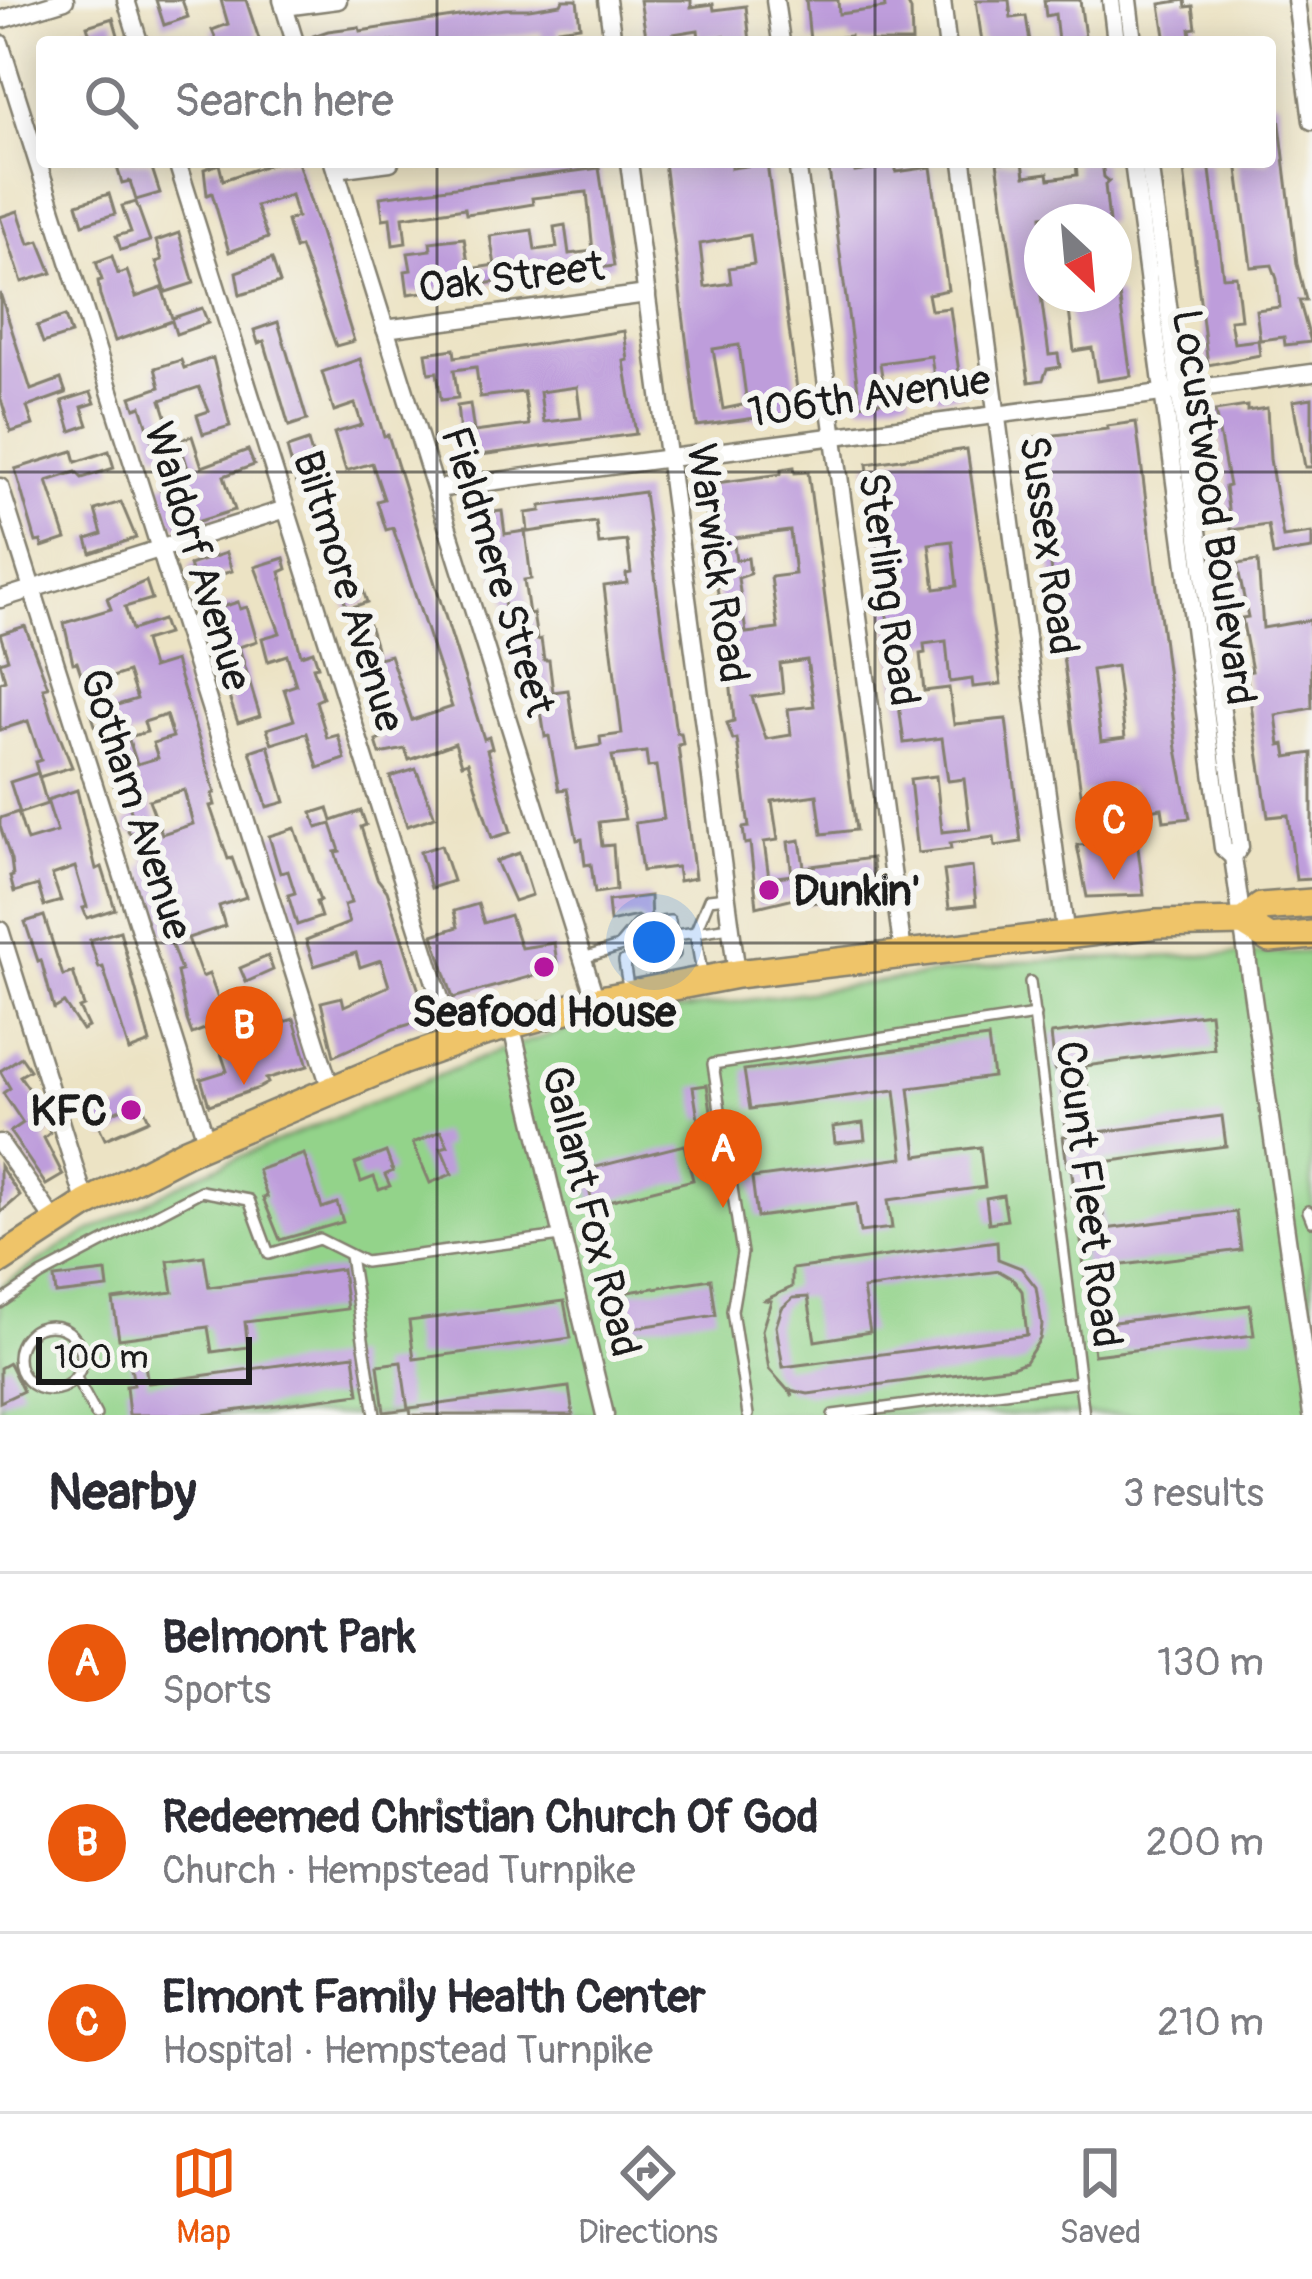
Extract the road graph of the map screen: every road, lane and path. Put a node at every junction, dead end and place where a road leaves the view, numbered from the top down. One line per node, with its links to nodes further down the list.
1 (64, 0): 11 (street)
2 (126, 0): 12 (street)
3 (338, 0): 10 (street)
4 (607, 0): 14 (street)
5 (775, 0): 15 (street)
6 (942, 0): 16 (street)
7 (1111, 0): 17 (street)
8 (1128, 0): 18 (street)
9 (1296, 0): 20 (street)
10 (283, 4): 13 (street)
11 (0, 20)
12 (137, 36)
13 (293, 36)
14 (612, 36)
15 (780, 36)
16 (946, 36)
17 (1115, 36)
18 (1132, 36)
19 (0, 43): 21 (street, Waldorf Avenue)
20 (1312, 121)
21 (36, 158)
22 (39, 168): 40 (street, Waldorf Avenue)
23 (179, 168): 39 (street, Biltmore Avenue)
24 (335, 168): 31 (street, Fieldmere Street)
25 (630, 168): 30 (street, Warwick Road)
26 (798, 168): 35 (street, Sterling Road)
27 (964, 168): 34 (street, Sussex Road)
28 (1133, 168): 33 (street, Locustwood Boulevard)
29 (1150, 168): 33 (street, Locustwood Boulevard)
30 (646, 294): 31 (street, Oak Street); 36 (street, Warwick Road)
31 (385, 328): 38 (street, Fieldmere Street)
32 (1312, 373): 33 (street, 106th Avenue)
33 (1171, 392): 34 (street, 106th Avenue); 46 (street, Locustwood Boulevard)
34 (996, 414): 35 (street, 106th Avenue); 53 (street, Sussex Road)
35 (833, 437): 36 (street, 106th Avenue); 56 (street, Sterling Road)
36 (669, 459): 38 (street, 106th Avenue); 43 (street, Warwick Road)
37 (0, 487): 41 (street, Gotham Avenue)
38 (436, 489): 58 (street, Fieldmere Street)
39 (286, 509): 40 (street); 68 (street, Biltmore Avenue)
40 (159, 549): 41 (street); 69 (street, Waldorf Avenue)
41 (32, 589): 42 (street); 71 (street, Gotham Avenue)
42 (0, 599)
43 (726, 897): 48 (street, Warwick Road); 50 (lane)
44 (1312, 903): 46 (main road)
45 (661, 922): 52 (lane)
46 (1243, 922): 51 (main road); 53 (main road); 86 (street, Locustwood Boulevard)
47 (637, 925): 55 (lane)
48 (730, 927): 50 (lane); 60 (street, Warwick Road)
49 (0, 930): 72 (street)
50 (695, 932): 52 (lane); 61 (lane)
51 (1312, 935)
52 (667, 937): 57 (lane)
53 (1066, 937): 56 (main road)
54 (638, 940): 55 (lane)
55 (621, 943): 58 (lane); 59 (lane)
56 (903, 953): 60 (main road)
57 (667, 955): 59 (lane); 63 (lane)
58 (583, 958): 65 (street, Fieldmere Street)
59 (624, 961): 64 (lane)
60 (737, 974): 61 (main road)
61 (703, 979): 63 (main road)
62 (1030, 982): 66 (lane, Count Fleet Road)
63 (672, 985): 64 (main road)
64 (629, 993): 65 (main road)
65 (596, 1001): 67 (main road)
66 (1035, 1015): 79 (lane, Count Fleet Road); 83 (lane)
67 (511, 1024): 68 (main road); 74 (street, Gallant Fox Road)
68 (454, 1042): 69 (main road)
69 (331, 1090): 71 (main road)
70 (0, 1143): 73 (street)
71 (208, 1143): 72 (main road)
72 (86, 1204): 73 (main road)
73 (56, 1223): 76 (main road)
74 (561, 1236): 75 (lane); 82 (street, Gallant Fox Road)
75 (350, 1256): 77 (lane); 81 (lane)
76 (0, 1260)
77 (0, 1303)
78 (76, 1378): 78 (lane); 80 (lane)
79 (1080, 1382): 84 (lane); 85 (lane, Count Fleet Road)
80 (96, 1415)
81 (375, 1415)
82 (605, 1415)
83 (748, 1415)
84 (833, 1415)
85 (1084, 1415)
86 (1312, 1415)

